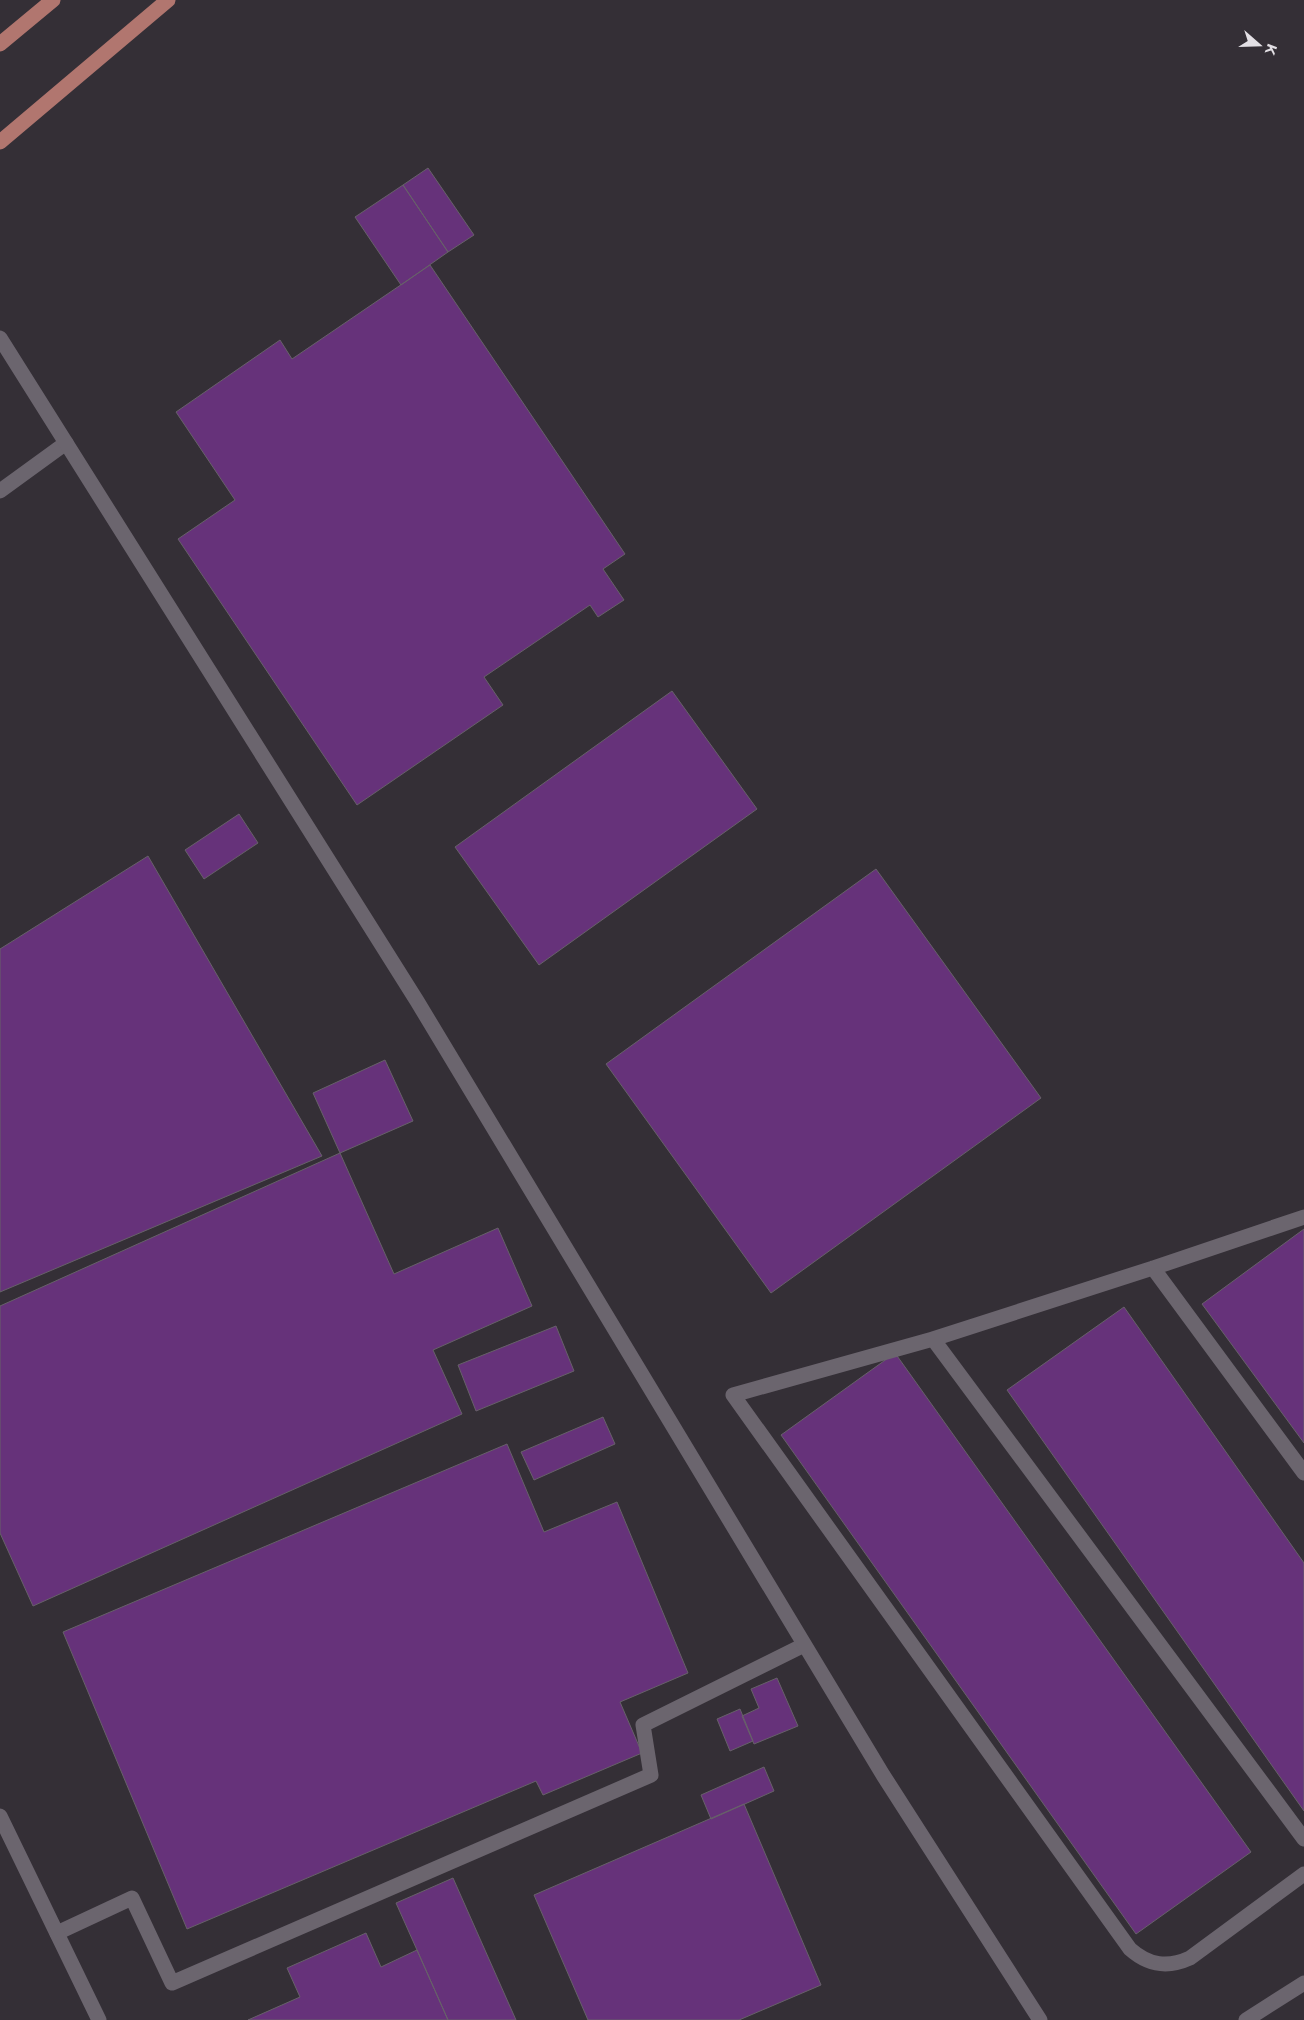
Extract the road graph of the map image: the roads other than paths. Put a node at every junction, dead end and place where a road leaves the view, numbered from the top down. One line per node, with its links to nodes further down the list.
1 (53, 0): 3 (main road)
2 (168, 0): 4 (main road)
3 (0, 44)
4 (0, 142)
5 (0, 338): 6 (street)
6 (66, 443): 7 (street); 12 (street)
7 (0, 491)
8 (1304, 1216): 9 (street)
9 (1153, 1268): 10 (street); 11 (street)
10 (933, 1339): 14 (street); 15 (street)
11 (1304, 1473)
12 (804, 1646): 16 (street); 19 (street)
13 (0, 1816): 16 (street)
14 (1304, 1839)
15 (1304, 1874)
16 (57, 1933): 18 (street)
17 (1304, 1983): 20 (street)
18 (99, 2020)
19 (1040, 2020)
20 (1246, 2020)

